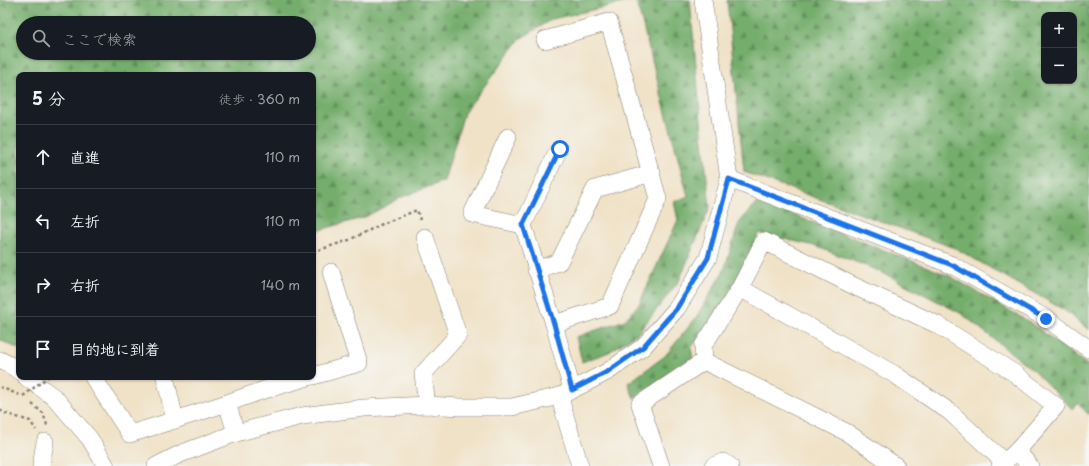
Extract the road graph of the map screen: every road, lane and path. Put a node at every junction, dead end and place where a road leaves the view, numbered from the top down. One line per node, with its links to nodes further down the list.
1 (703, 0): 6 (street)
2 (545, 40): 5 (street)
3 (508, 137): 7 (street)
4 (560, 149): 7 (street)
5 (652, 173): 10 (street); 13 (street)
6 (729, 179): 14 (street); 26 (street)
7 (523, 225): 10 (street)
8 (425, 237): 9 (path); 29 (street)
9 (316, 251)
10 (536, 270): 13 (street)
11 (331, 272): 18 (street)
12 (740, 288): 16 (street); 34 (street); 35 (street)
13 (554, 324): 26 (street)
14 (1089, 349)
15 (0, 360): 17 (street)
16 (704, 361): 40 (street); 43 (street)
17 (16, 369)
18 (316, 375)
19 (30, 380): 37 (street)
20 (44, 380): 27 (path, bridge)
21 (95, 380): 31 (street)
22 (165, 380): 31 (street)
23 (285, 380): 24 (street)
24 (262, 383): 28 (street)
25 (0, 387): 27 (path)
26 (566, 393): 29 (street); 39 (street)
27 (23, 396): 33 (path)
28 (226, 403): 31 (street); 32 (street)
29 (427, 405): 32 (street)
30 (0, 410): 33 (path)
31 (175, 420)
32 (236, 433): 38 (street)
33 (49, 436): 36 (street)
34 (1017, 451): 35 (street); 44 (street)
35 (1002, 464)
36 (41, 466)
37 (106, 466)
38 (156, 466)
39 (580, 466)
40 (661, 466)
41 (713, 466): 42 (street)
42 (730, 466)
43 (896, 466)
44 (1030, 466)

